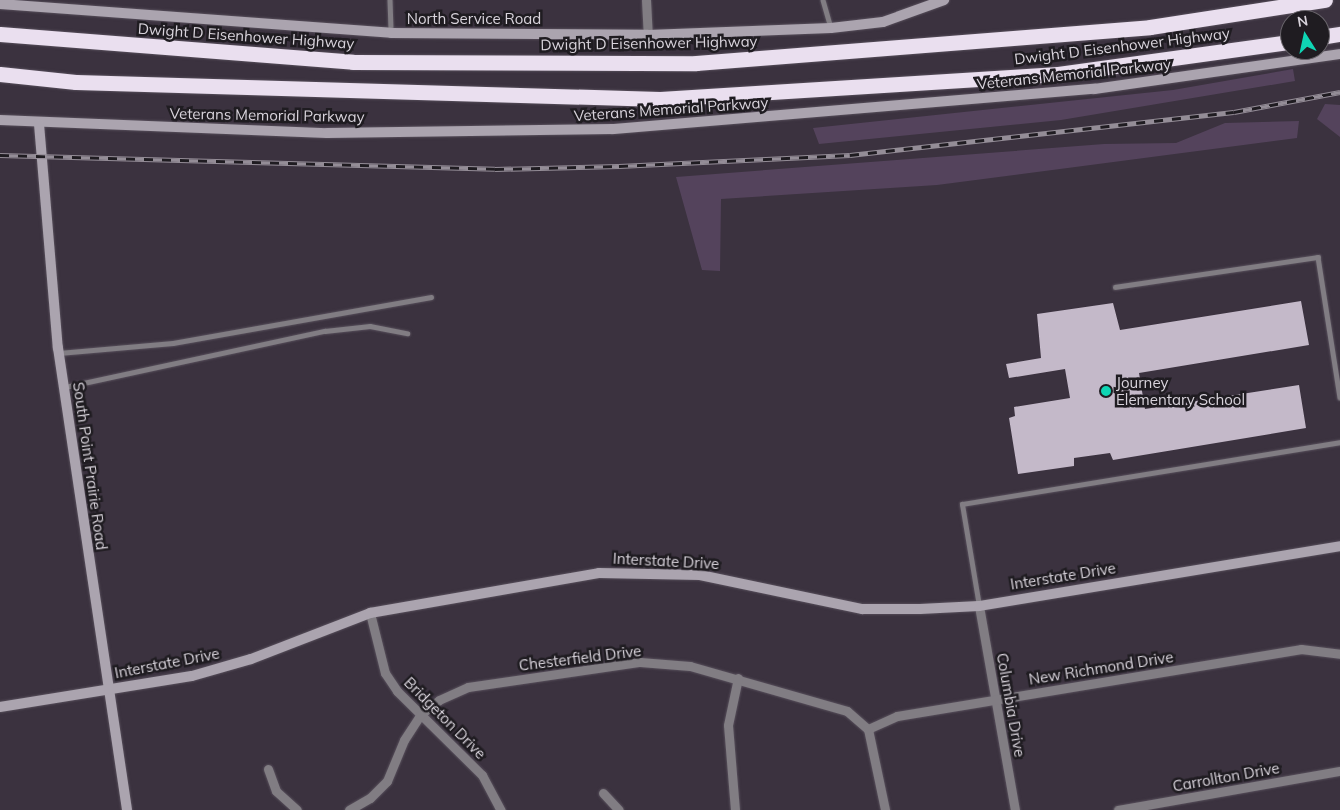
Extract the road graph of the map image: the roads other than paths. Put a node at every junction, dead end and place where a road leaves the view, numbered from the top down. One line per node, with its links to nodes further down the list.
1 (390, 0): 9 (lane)
2 (646, 0): 11 (street)
3 (823, 0): 8 (lane)
4 (944, 0): 8 (street, North Service Road)
5 (1325, 0): 10 (highway, Dwight D Eisenhower Highway)
6 (19, 3): 7 (street, North Service Road); 9 (street, North Service Road)
7 (0, 4)
8 (831, 28): 11 (street, North Service Road)
9 (391, 33): 11 (street, North Service Road)
10 (0, 34)
11 (648, 35)
12 (1280, 43): 14 (highway, Dwight D Eisenhower Highway)
13 (1340, 54): 16 (street, Veterans Memorial Parkway)
14 (0, 74)
15 (0, 120): 16 (street, Veterans Memorial Parkway)
16 (39, 124): 20 (street, South Point Prairie Road)
17 (1115, 287): 22 (lane)
18 (431, 297): 20 (lane)
19 (407, 333): 21 (lane)
20 (59, 353): 21 (street, South Point Prairie Road)
21 (64, 387): 29 (street, South Point Prairie Road)
22 (1340, 397)
23 (1340, 442): 25 (lane)
24 (1340, 546): 25 (street, Interstate Drive)
25 (979, 606): 26 (street, Interstate Drive); 30 (street, Columbia Drive)
26 (370, 613): 29 (street, Interstate Drive); 32 (street, Bridgeton Drive)
27 (1340, 654): 30 (street, New Richmond Drive)
28 (738, 678): 32 (street, Chesterfield Drive); 33 (street, Chesterfield Drive); 43 (street)
29 (109, 690): 31 (street, Interstate Drive); 38 (street, South Point Prairie Road)
30 (996, 700): 33 (street, New Richmond Drive); 45 (street, Columbia Drive)
31 (0, 707)
32 (420, 715): 40 (street); 41 (street, Bridgeton Drive)
33 (868, 729): 44 (street)
34 (268, 770): 39 (street)
35 (1340, 771): 37 (street, Carrollton Drive)
36 (603, 793): 42 (street)
37 (1167, 805): 46 (street, Carrollton Drive)
38 (127, 810)
39 (297, 810)
40 (349, 810)
41 (501, 810)
42 (619, 810)
43 (735, 810)
44 (885, 810)
45 (1015, 810)
46 (1118, 810)

